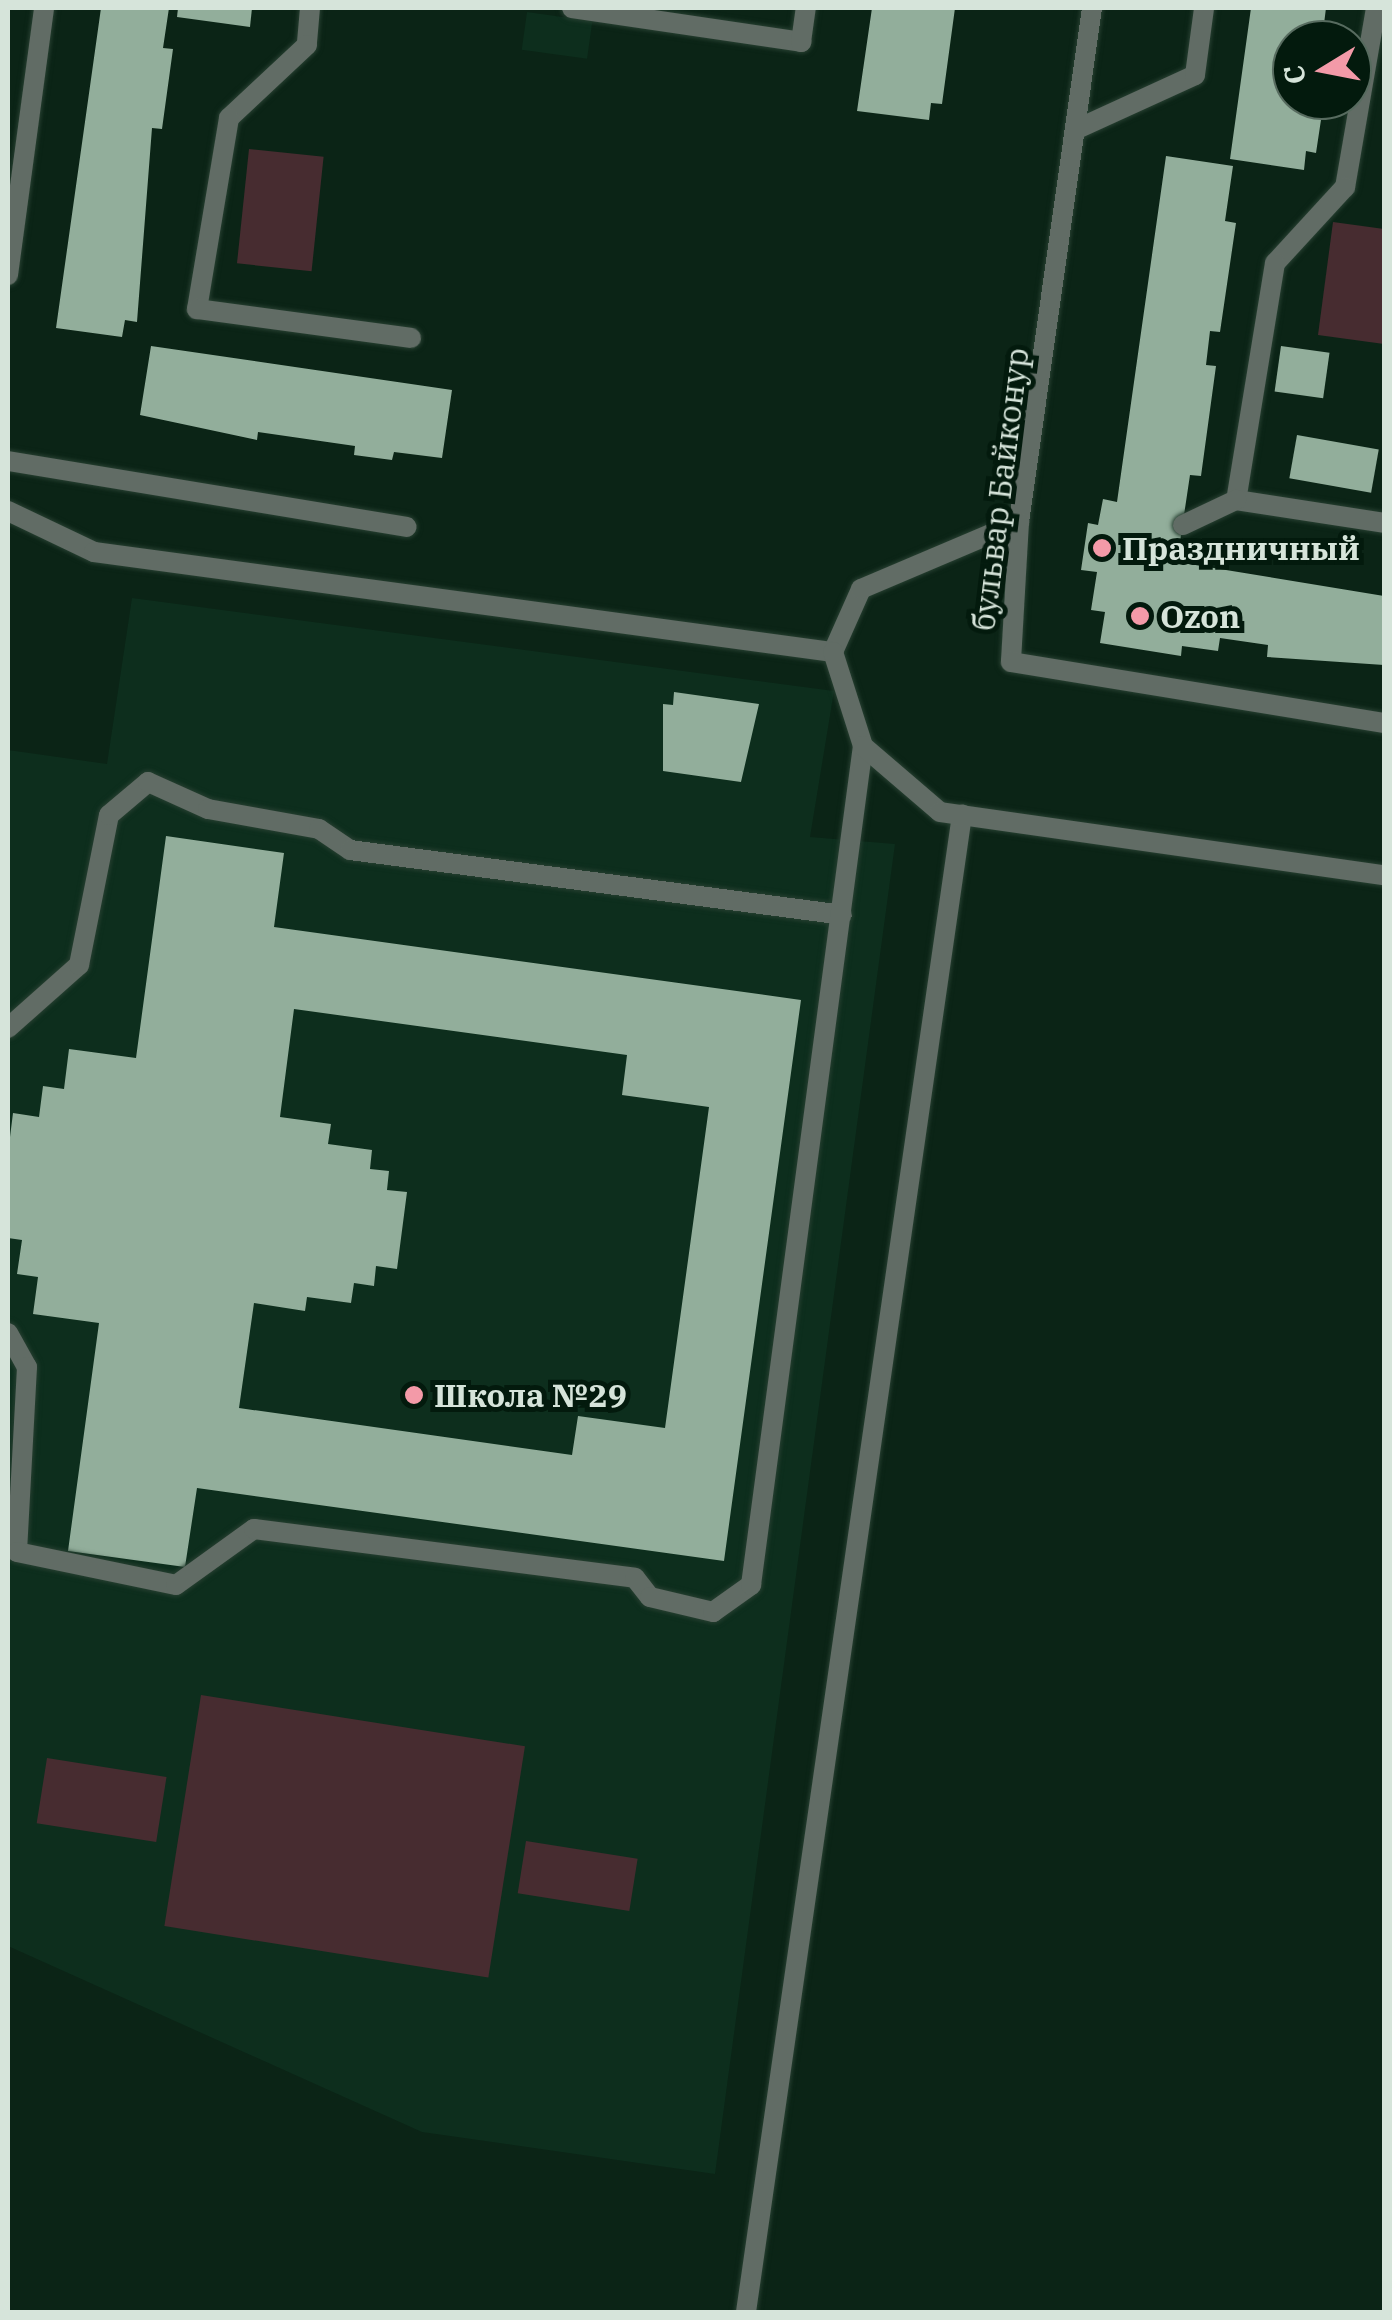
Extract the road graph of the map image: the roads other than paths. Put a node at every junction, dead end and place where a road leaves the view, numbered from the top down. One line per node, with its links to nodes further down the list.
1 (44, 8): 9 (street)
2 (310, 8): 10 (street)
3 (572, 8): 4 (street)
4 (806, 8)
5 (1092, 8): 8 (street, бульвар Байконур)
6 (1204, 8): 8 (street)
7 (1376, 8): 12 (street)
8 (1075, 130): 14 (street, бульвар Байконур)
9 (8, 275)
10 (411, 338)
11 (8, 461): 17 (street)
12 (1236, 500): 15 (street); 16 (street)
13 (8, 511): 18 (street)
14 (1020, 522): 18 (street); 19 (street, бульвар Байконур)
15 (1384, 523)
16 (1183, 525)
17 (407, 527)
18 (833, 652): 20 (street)
19 (1384, 724)
20 (863, 746): 21 (street); 23 (street)
21 (962, 815): 22 (street); 26 (street)
22 (1384, 874)
23 (842, 915): 24 (street); 25 (street)
24 (8, 1028)
25 (8, 1333)
26 (746, 2312)

